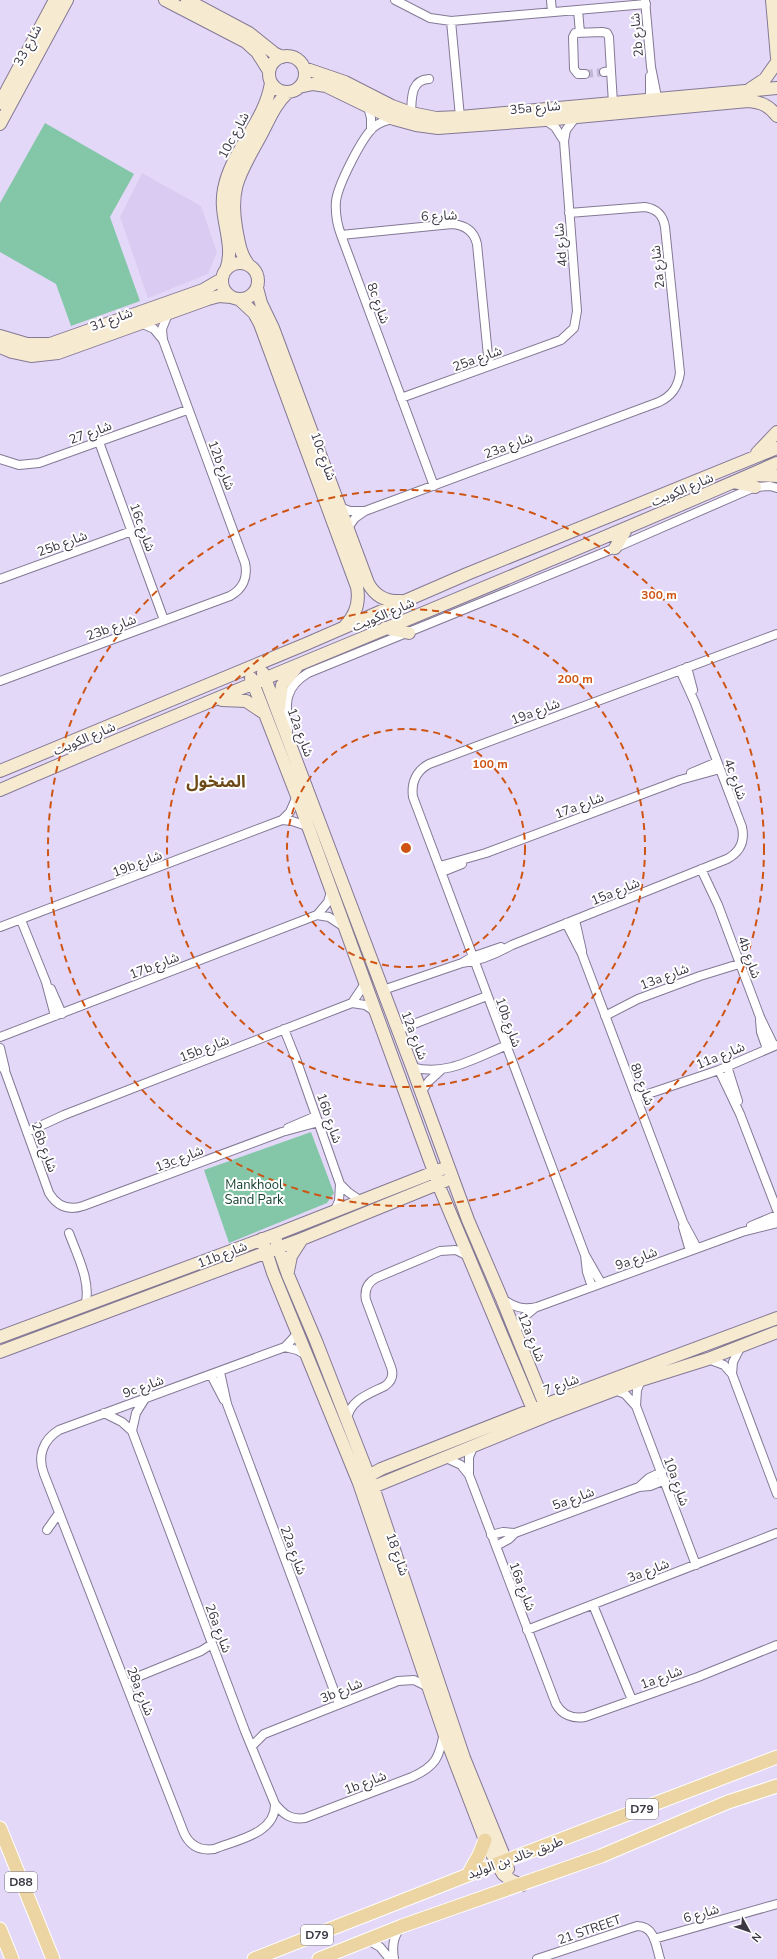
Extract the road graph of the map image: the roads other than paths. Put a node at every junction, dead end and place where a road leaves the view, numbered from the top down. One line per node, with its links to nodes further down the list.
1 (55, 0): 25 (street, شارع 33)
2 (68, 0): 35 (street, شارع 33)
3 (165, 0): 18 (street)
4 (395, 0): 12 (street)
5 (551, 0): 11 (street)
6 (772, 0): 15 (street)
7 (191, 1): 14 (street)
8 (645, 2): 9 (street); 27 (street, 2b شارع)
9 (597, 4): 10 (street)
10 (578, 10): 11 (street); 13 (street)
11 (552, 12): 12 (street)
12 (451, 21): 31 (street)
13 (580, 33): 19 (street); 26 (street)
14 (282, 57): 17 (street); 18 (street)
15 (777, 58)
16 (777, 62): 24 (street)
17 (304, 68): 23 (street); 29 (street, 35a شارع)
18 (269, 71): 21 (street)
19 (585, 74)
20 (429, 79): 29 (street)
21 (271, 83): 23 (street); 41 (street, 10c شارع)
22 (777, 88): 24 (street, 35a شارع)
23 (294, 90): 28 (street, 35a شارع); 40 (street, 10c شارع)
24 (748, 90): 27 (street, 35a شارع)
25 (0, 103)
26 (613, 103): 27 (street, 35a شارع); 31 (street, 35a شارع)
27 (654, 105): 30 (street, 35a شارع); 32 (street, 35a شارع)
28 (368, 106): 33 (street, 35a شارع); 36 (street)
29 (411, 114): 31 (street, 35a شارع)
30 (777, 116)
31 (460, 117)
32 (576, 118): 34 (street, 35a شارع); 37 (street, 4d شارع)
33 (394, 119): 34 (street, 35a شارع); 36 (street)
34 (545, 120): 37 (street)
35 (0, 124)
36 (371, 130): 39 (street, 8c شارع)
37 (564, 141): 38 (street, 4d شارع)
38 (569, 213): 48 (street, 4d شارع); 52 (street, 2a شارع)
39 (341, 235): 50 (street, شارع 6); 51 (street, 8c شارع)
40 (248, 264): 41 (street); 42 (street)
41 (224, 275): 43 (street); 46 (street, شارع 31)
42 (257, 288): 43 (street); 66 (street, 10c شارع)
43 (235, 298): 44 (street, شارع 31); 76 (street, 10c شارع)
44 (168, 314): 45 (street, شارع 31); 47 (street, 12b شارع)
45 (141, 323): 47 (street, 12b شارع); 49 (street, شارع 31)
46 (0, 336)
47 (163, 340): 53 (street, 12b شارع)
48 (561, 340): 50 (street, 25a شارع)
49 (1, 348)
50 (489, 366): 51 (street, 25a شارع)
51 (401, 398): 63 (street, 8c شارع)
52 (659, 402): 63 (street, 23a شارع)
53 (187, 410): 55 (street, شارع 27); 75 (street, 12b شارع)
54 (777, 432): 58 (street)
55 (100, 442): 57 (street, شارع 27); 70 (street, 16c شارع)
56 (777, 448): 58 (street, شارع الكويت)
57 (0, 459)
58 (749, 460): 72 (street, شارع الكويت)
59 (777, 463): 60 (street, شارع الكويت)
60 (749, 475): 61 (street); 62 (street, شارع الكويت)
61 (777, 476)
62 (734, 482): 64 (street); 68 (street, شارع الكويت)
63 (434, 486): 67 (street, 23a شارع)
64 (755, 487): 65 (street); 71 (street)
65 (777, 488)
66 (339, 507): 67 (street, 23a شارع); 69 (street, 10c شارع)
67 (365, 511): 69 (street, 23a شارع)
68 (627, 528): 71 (street); 79 (street, شارع الكويت)
69 (347, 529): 74 (street, 10c شارع)
70 (132, 531): 73 (street, 25b شارع); 78 (street, 16c شارع)
71 (615, 548): 82 (street)
72 (467, 574): 77 (street, شارع الكويت); 79 (street)
73 (0, 579)
74 (371, 589): 76 (street); 77 (street)
75 (230, 596): 78 (street, 23b شارع)
76 (358, 599): 80 (street, 10c شارع)
77 (402, 601): 80 (street, شارع الكويت)
78 (164, 620): 88 (street, 23b شارع)
79 (397, 623): 81 (street, شارع الكويت)
80 (345, 627): 87 (street, شارع الكويت)
81 (385, 628): 82 (street); 84 (street, شارع الكويت)
82 (410, 633): 93 (street)
83 (777, 634): 86 (street, 19a شارع)
84 (300, 664): 87 (street, شارع الكويت); 91 (street)
85 (247, 668): 87 (street, شارع الكويت); 89 (street, 12a شارع); 95 (street, شارع الكويت)
86 (683, 668): 94 (street, 4c شارع); 98 (street, 19a شارع)
87 (262, 671): 89 (street, شارع الكويت); 91 (street, 12a شارع)
88 (0, 681)
89 (253, 684): 90 (street, شارع الكويت); 92 (street, 12a شارع)
90 (211, 700): 92 (street); 96 (street, شارع الكويت)
91 (278, 712): 93 (street, 12a شارع)
92 (265, 714): 97 (street, 12a شارع)
93 (289, 739): 115 (street, 12a شارع)
94 (719, 765): 101 (street, 4c شارع); 103 (street, 17a شارع)
95 (0, 771)
96 (0, 790)
97 (297, 796): 99 (street); 100 (street, 12a شارع)
98 (413, 797): 103 (street, 10b شارع)
99 (282, 820): 100 (street); 106 (street, 19b شارع)
100 (307, 826): 104 (street, 12a شارع)
101 (727, 858): 102 (street, 15a شارع)
102 (704, 868): 107 (street, 15a شارع); 113 (street, 4b شارع)
103 (441, 869): 112 (street, 10b شارع)
104 (331, 892): 105 (street); 109 (street, 12a شارع)
105 (317, 915): 109 (street); 120 (street, 17b شارع)
106 (24, 919): 110 (street, 19b شارع); 120 (street)
107 (575, 920): 108 (street, 15a شارع); 111 (street, 8b شارع)
108 (566, 923): 111 (street, 8b شارع); 112 (street, 15a شارع)
109 (344, 927): 114 (street, 12a شارع)
110 (0, 928)
111 (582, 954): 119 (street, 8b شارع)
112 (473, 959): 115 (street, 15a شارع); 116 (street, 10b شارع)
113 (738, 961): 119 (street, 13a شارع); 124 (street, 4b شارع)
114 (366, 982): 117 (street); 118 (street, 12a شارع)
115 (383, 990): 122 (street, 12a شارع)
116 (487, 996): 122 (street); 126 (street, 10b شارع)
117 (352, 1003): 118 (street); 121 (street, 15b شارع)
118 (376, 1012): 136 (street, 12a شارع)
119 (603, 1012): 133 (street, 8b شارع)
120 (59, 1015): 123 (street, 17b شارع)
121 (287, 1028): 134 (street, 16b شارع); 135 (street, 15b شارع)
122 (398, 1030): 128 (street, 12a شارع)
123 (0, 1037)
124 (773, 1046): 129 (street, 11a شارع)
125 (0, 1048): 130 (street, 26b شارع)
126 (506, 1048): 131 (street); 157 (street, 10b شارع)
127 (0, 1063): 130 (street, 26b شارع)
128 (412, 1067): 131 (street); 132 (street, 12a شارع)
129 (723, 1068): 133 (street, 11a شارع); 145 (street)
130 (5, 1071): 135 (street, 26b شارع)
131 (440, 1071): 132 (street)
132 (422, 1092): 137 (street, 12a شارع)
133 (637, 1101): 155 (street, 8b شارع)
134 (317, 1119): 140 (street, 16b شارع); 144 (street, 13c شارع)
135 (26, 1129): 144 (street, 26b شارع)
136 (428, 1156): 138 (street); 139 (street, 12a شارع)
137 (451, 1173): 139 (street, 11b شارع); 166 (street, 12a شارع)
138 (418, 1178): 139 (street, 11b شارع); 142 (street, 11b شارع)
139 (436, 1178): 141 (street, 11b شارع); 143 (street, 12a شارع)
140 (340, 1184): 142 (street); 146 (street, 16b شارع)
141 (416, 1192): 143 (street); 153 (street, 11b شارع)
142 (361, 1201): 146 (street, 11b شارع)
143 (446, 1204): 158 (street, 12a شارع)
144 (84, 1206)
145 (777, 1210)
146 (334, 1212): 151 (street, 11b شارع)
147 (777, 1215): 149 (street, 9a شارع)
148 (777, 1223): 149 (street, 9a شارع)
149 (742, 1232): 155 (street, 9a شارع)
150 (69, 1233): 163 (street)
151 (274, 1234): 152 (street, 11b شارع); 154 (street, شارع 18)
152 (262, 1239): 156 (street, شارع 18); 165 (street, 11b شارع)
153 (302, 1239): 154 (street, 11b شارع); 161 (street)
154 (279, 1247): 156 (street, 11b شارع); 161 (street, شارع 18)
155 (694, 1250): 162 (street, 9a شارع)
156 (266, 1252): 159 (street, 11b شارع); 160 (street, شارع 18)
157 (585, 1255): 162 (street, 10b شارع); 164 (street, 10b شارع)
158 (470, 1257): 185 (street, 12a شارع); 194 (street)
159 (248, 1259): 160 (street); 176 (street, 11b شارع)
160 (273, 1273): 170 (street, شارع 18)
161 (288, 1275): 194 (street, شارع 18)
162 (601, 1283): 164 (street, 9a شارع)
163 (86, 1284): 165 (street); 167 (street)
164 (592, 1287): 168 (street, 9a شارع)
165 (106, 1298): 167 (street, 11b شارع)
166 (502, 1299): 168 (street, 9a شارع); 171 (street, 12a شارع)
167 (86, 1306): 173 (street, 11b شارع)
168 (537, 1306): 171 (street, 9a شارع)
169 (777, 1318): 187 (street, شارع 7)
170 (298, 1332): 175 (street, 9c شارع); 177 (street, شارع 18)
171 (515, 1332): 183 (street, 12a شارع)
172 (777, 1332): 174 (street, شارع 7)
173 (2, 1335)
174 (741, 1346): 178 (street, شارع 7); 180 (street)
175 (285, 1347): 177 (street); 179 (street, 9c شارع)
176 (0, 1352)
177 (308, 1355): 202 (street, شارع 18)
178 (708, 1359): 180 (street); 182 (street, شارع 7)
179 (220, 1372): 181 (street, 9c شارع); 188 (street, 22a شارع)
180 (732, 1374): 205 (street)
181 (211, 1375): 186 (street, 9c شارع); 188 (street, 22a شارع)
182 (641, 1380): 184 (street, شارع 7); 189 (street, 10a شارع)
183 (537, 1388): 187 (street); 190 (street, 12a شارع)
184 (615, 1390): 189 (street, 10a شارع); 190 (street, شارع 7)
185 (525, 1391): 192 (street, 12a شارع); 193 (street)
186 (146, 1397): 191 (street, 9c شارع); 195 (street)
187 (563, 1398): 190 (street, شارع 7)
188 (227, 1404): 220 (street, 22a شارع)
189 (636, 1406): 198 (street, 10a شارع)
190 (547, 1410): 192 (street, شارع 7)
191 (104, 1413): 195 (street); 199 (street, 9c شارع)
192 (535, 1414): 193 (street, شارع 7); 196 (street, شارع 7)
193 (514, 1417): 202 (street, شارع 7)
194 (347, 1421): 202 (street, شارع 18)
195 (132, 1431): 216 (street, 26a شارع)
196 (474, 1445): 197 (street, شارع 7); 200 (street, 16a شارع)
197 (444, 1457): 200 (street, 16a شارع); 203 (street, شارع 7)
198 (662, 1472): 201 (street, 10a شارع); 204 (street, 5a شارع)
199 (44, 1474): 206 (street, 28a شارع)
200 (469, 1475): 210 (street, 16a شارع)
201 (665, 1480): 204 (street, 5a شارع); 212 (street, 10a شارع)
202 (363, 1481): 203 (street, شارع 18); 218 (street, شارع 18)
203 (373, 1487): 231 (street, شارع 18)
204 (639, 1487): 208 (street, 5a شارع)
205 (777, 1494)
206 (59, 1513): 207 (street); 217 (street, 28a شارع)
207 (47, 1530)
208 (515, 1533): 210 (street, 5a شارع); 211 (street, 5a شارع)
209 (777, 1534): 212 (street, 3a شارع)
210 (492, 1535): 211 (street, 16a شارع)
211 (496, 1546): 214 (street, 16a شارع)
212 (696, 1565): 213 (street, 3a شارع)
213 (593, 1605): 214 (street, 3a شارع); 219 (street)
214 (527, 1630): 221 (street, 16a شارع)
215 (777, 1645): 219 (street, 1a شارع)
216 (213, 1646): 217 (street); 222 (street, 26a شارع)
217 (124, 1681): 228 (street, 28a شارع)
218 (428, 1687): 220 (street, 3b شارع); 223 (street, شارع 18)
219 (632, 1700): 221 (street, 1a شارع)
220 (339, 1704): 224 (street, 3b شارع)
221 (556, 1704)
222 (246, 1731): 224 (street); 225 (street, 26a شارع)
223 (444, 1733): 228 (street, 1b شارع); 230 (street, شارع 18)
224 (264, 1734): 225 (street, 3b شارع)
225 (252, 1746): 228 (street, 26a شارع)
226 (777, 1757): 231 (main road, طريق خالد بن الوليد / D79)
227 (777, 1786): 234 (main road, D79)
228 (275, 1804)
229 (0, 1828): 242 (main road, D88)
230 (485, 1840): 231 (street, شارع 18); 232 (main road)
231 (501, 1863): 232 (main road, طريق خالد بن الوليد / D79); 233 (street, شارع 18)
232 (468, 1875): 243 (main road, طريق خالد بن الوليد / D79)
233 (507, 1877): 234 (street); 235 (street, شارع 18)
234 (522, 1885): 235 (main road, D79)
235 (500, 1892): 237 (main road, D79)
236 (777, 1904): 239 (street, شارع 6)
237 (402, 1926): 240 (main road, D79); 246 (street)
238 (0, 1929): 241 (main road)
239 (654, 1939): 247 (street, 21 STREET); 248 (street)
240 (368, 1940): 244 (main road, D79); 245 (street)
241 (12, 1959)
242 (53, 1959)
243 (254, 1959)
244 (319, 1959)
245 (390, 1959)
246 (394, 1959)
247 (537, 1959)
248 (660, 1959)

